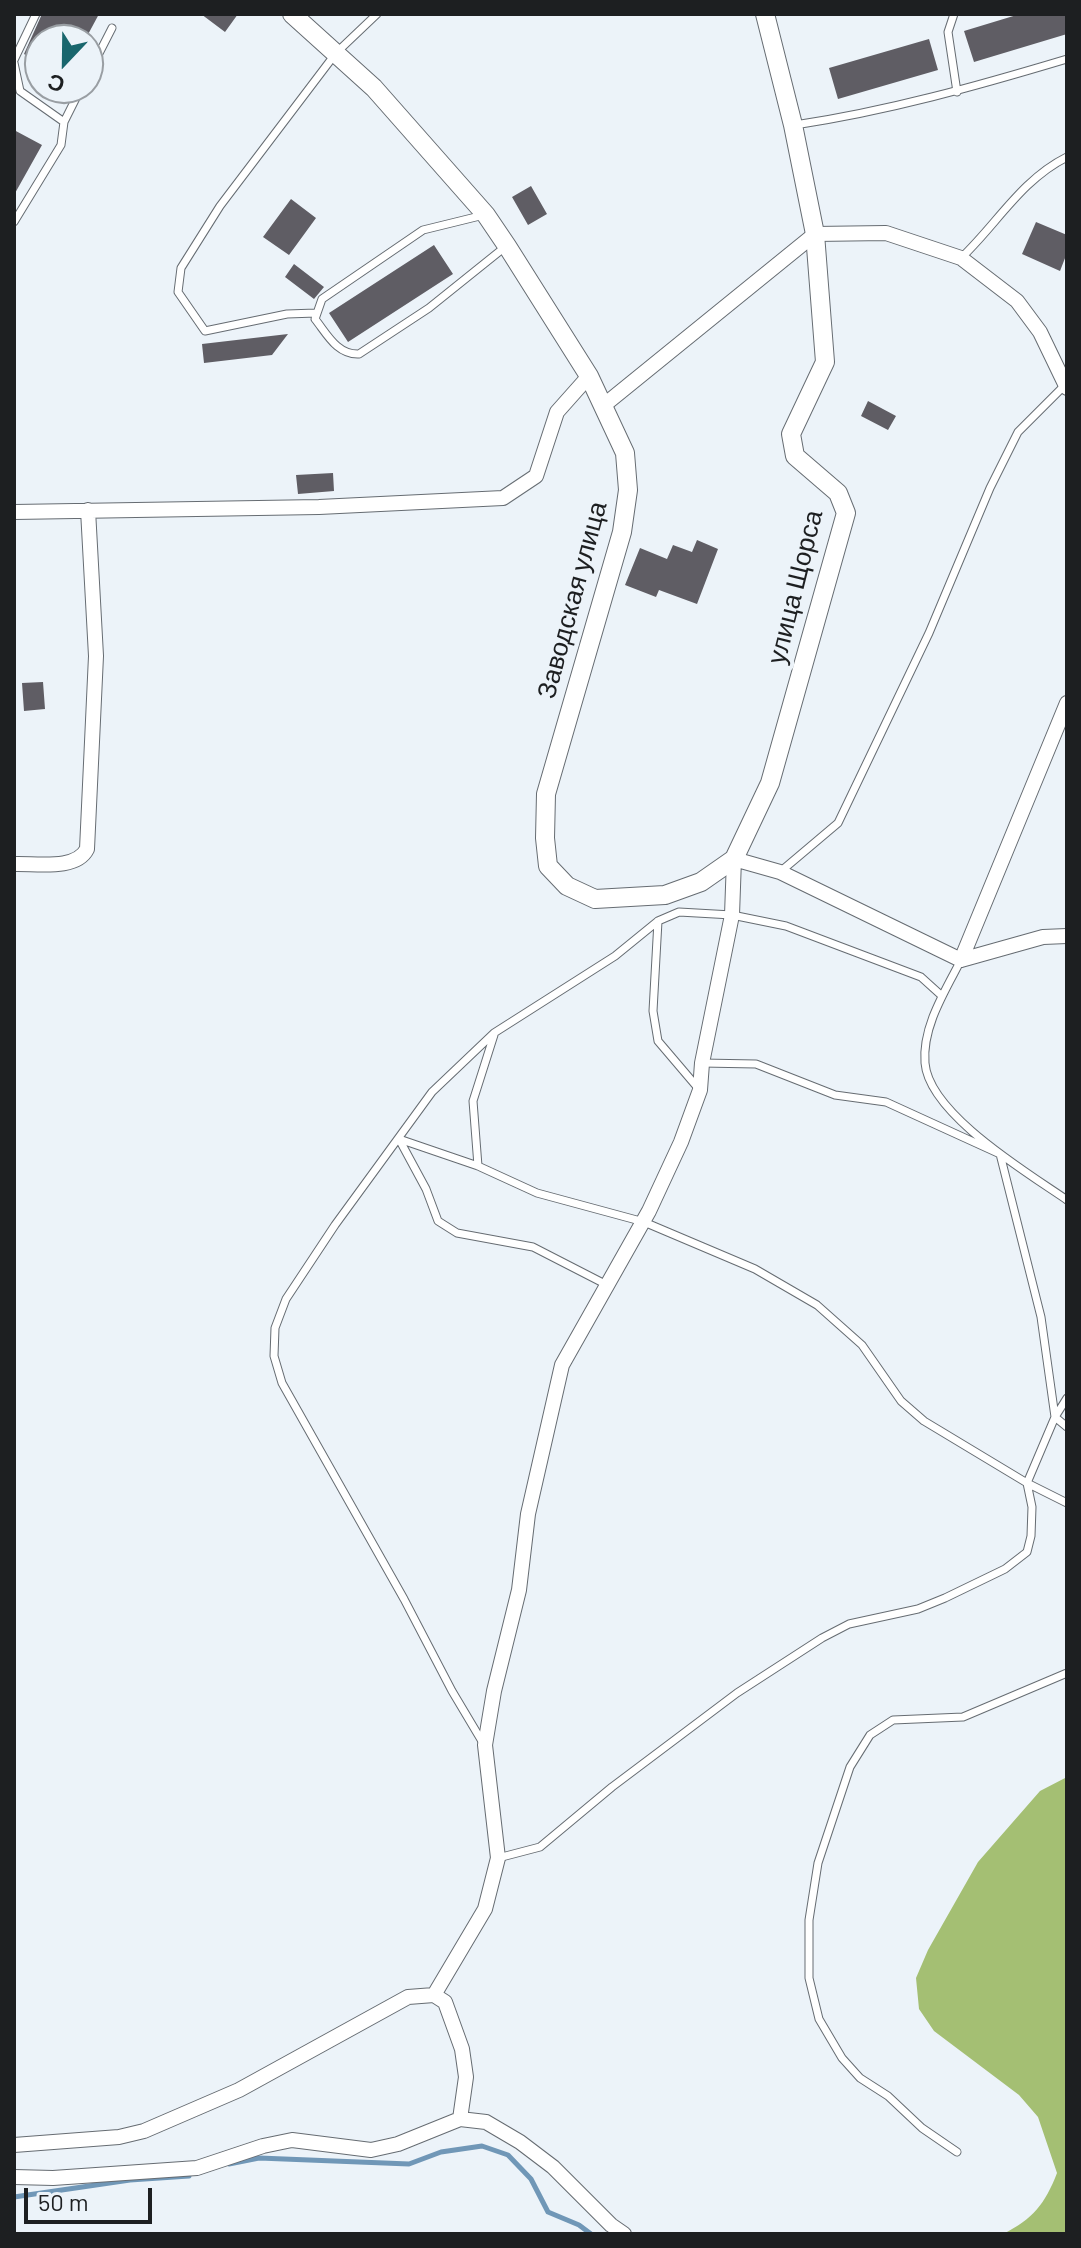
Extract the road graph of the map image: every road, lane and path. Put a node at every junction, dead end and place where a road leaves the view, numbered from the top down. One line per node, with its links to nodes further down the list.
1 (36, 14): 10 (lane)
2 (292, 14): 8 (street, Заводская улица)
3 (377, 14): 8 (lane)
4 (765, 14): 14 (street, улица Щорса)
5 (954, 14): 11 (lane)
6 (112, 28): 7 (lane)
7 (104, 44)
8 (336, 53): 16 (street, Заводская улица); 21 (lane)
9 (1067, 59): 11 (lane)
10 (14, 62): 13 (lane)
11 (957, 92): 14 (lane)
12 (73, 104): 13 (lane)
13 (64, 122): 17 (lane)
14 (793, 125): 18 (street, улица Щорса)
15 (1067, 157): 20 (lane)
16 (486, 215): 19 (street, Заводская улица); 21 (lane)
17 (14, 222)
18 (815, 234): 20 (street); 24 (street); 28 (street, улица Щорса)
19 (507, 246): 21 (lane); 22 (street, Заводская улица)
20 (961, 258): 23 (street)
21 (316, 313)
22 (589, 376): 24 (street, Заводская улица); 25 (street)
23 (1066, 387): 30 (lane)
24 (603, 406): 28 (street, Заводская улица)
25 (88, 510): 26 (street); 29 (street)
26 (14, 512)
27 (1067, 703): 34 (street)
28 (734, 859): 30 (street); 31 (street)
29 (14, 864)
30 (780, 872): 34 (street)
31 (732, 915): 32 (lane); 35 (lane); 37 (street)
32 (658, 921): 36 (lane); 38 (lane)
33 (1067, 936): 34 (street)
34 (961, 960): 35 (lane)
35 (942, 996): 40 (lane)
36 (494, 1033): 39 (lane); 41 (lane)
37 (702, 1063): 38 (street); 40 (lane)
38 (700, 1090): 43 (street)
39 (399, 1139): 41 (lane); 44 (lane); 51 (lane)
40 (1000, 1154): 42 (lane); 46 (lane)
41 (478, 1166): 43 (lane)
42 (1067, 1200)
43 (644, 1222): 44 (street); 48 (lane)
44 (609, 1286): 51 (street)
45 (1067, 1398): 46 (lane)
46 (1055, 1417): 47 (lane); 48 (lane)
47 (1067, 1427)
48 (1027, 1483): 49 (lane); 52 (lane)
49 (1067, 1503)
50 (1067, 1673): 56 (lane)
51 (485, 1745): 52 (street)
52 (498, 1858): 53 (street)
53 (434, 1995): 54 (street); 55 (street)
54 (460, 2119): 57 (street); 58 (street)
55 (14, 2145)
56 (957, 2152)
57 (14, 2177)
58 (624, 2234)

